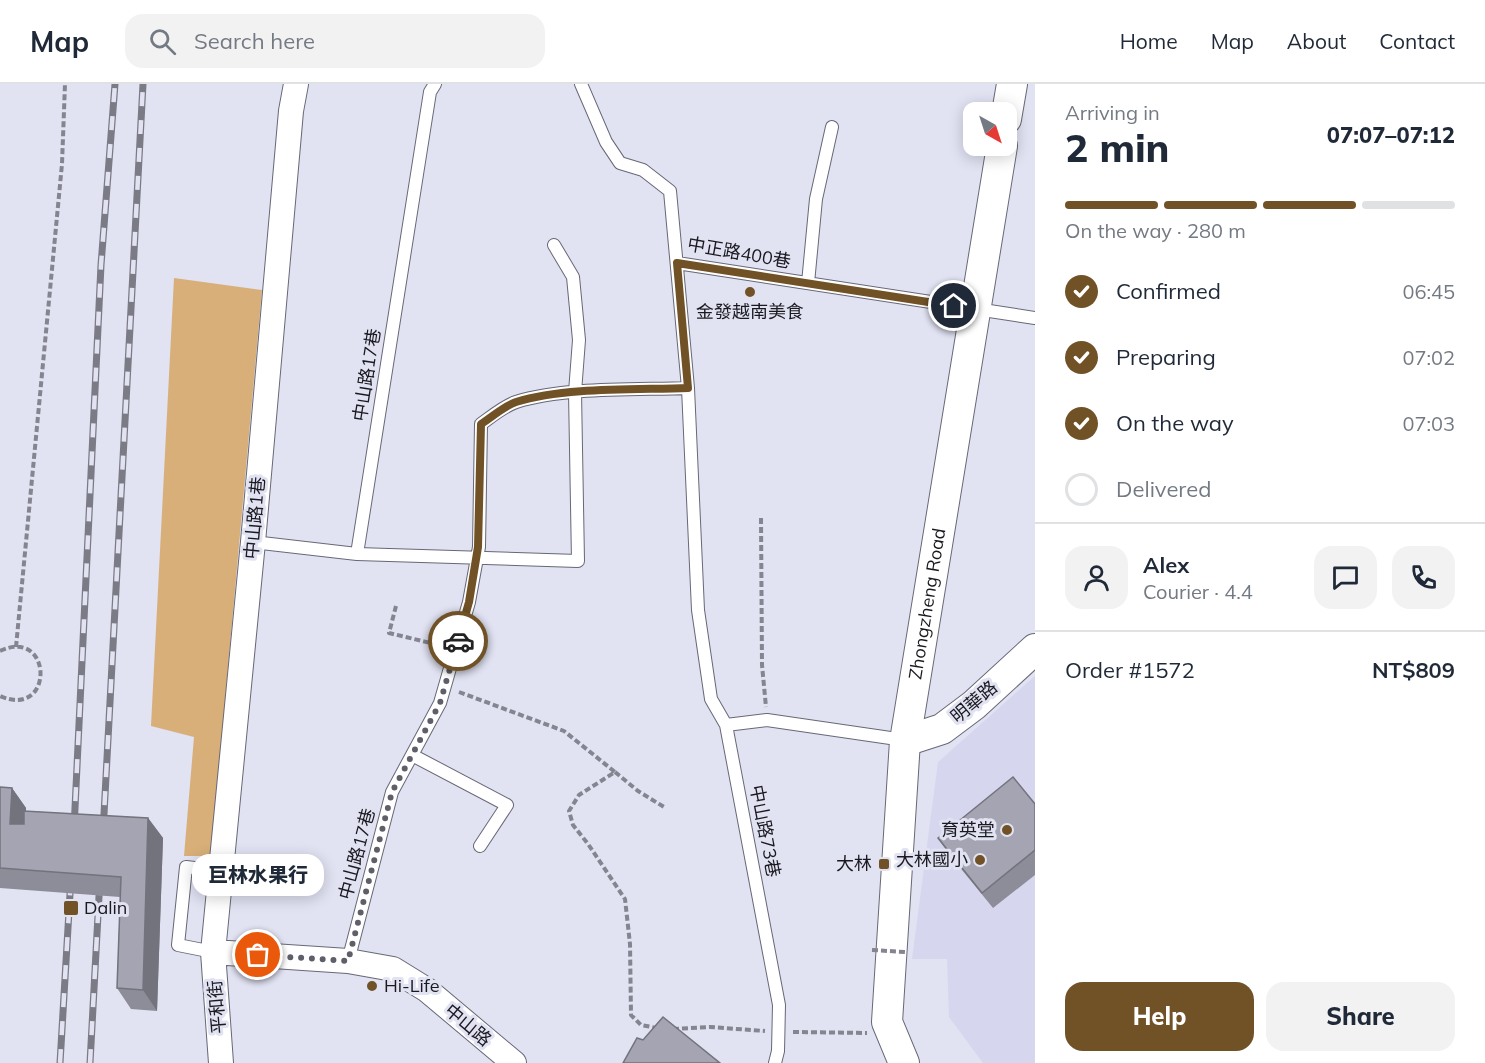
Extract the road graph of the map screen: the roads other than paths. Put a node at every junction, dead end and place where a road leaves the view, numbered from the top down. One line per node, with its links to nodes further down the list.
1 (296, 84): 15 (street, 中山路1巷)
2 (435, 84): 16 (lane, 中山路17巷)
3 (581, 84): 9 (lane, 中正路400巷)
4 (1012, 84): 5 (street)
5 (1009, 102)
6 (832, 127): 10 (lane)
7 (1000, 156): 11 (street, Zhongzheng Road)
8 (554, 245): 14 (lane)
9 (677, 263): 10 (lane, 中正路400巷); 13 (lane, 中山路73巷)
10 (808, 283): 11 (lane, 中正路400巷)
11 (975, 309): 12 (lane, 中正路400巷); 20 (street, Zhongzheng Road)
12 (1035, 318)
13 (688, 388): 14 (lane); 19 (lane, 中山路73巷)
14 (576, 392): 17 (lane, 中山路17巷); 17 (lane)
15 (253, 542): 16 (lane); 23 (street, 中山路1巷)
16 (357, 554): 17 (lane)
17 (477, 557): 21 (lane, 中山路17巷)
18 (1035, 649): 20 (street, 明華路)
19 (726, 725): 20 (lane); 28 (lane, 中山路73巷)
20 (905, 741): 29 (street, Zhongzheng Road)
21 (412, 755): 22 (lane); 25 (lane, 中山路17巷)
22 (480, 846)
23 (220, 871): 24 (street, 中山路1巷); 24 (lane)
24 (213, 952): 25 (street, 中山路); 26 (street, 平和街)
25 (348, 961): 27 (street, 中山路)
26 (221, 1063)
27 (514, 1063)
28 (775, 1063)
29 (904, 1063)

